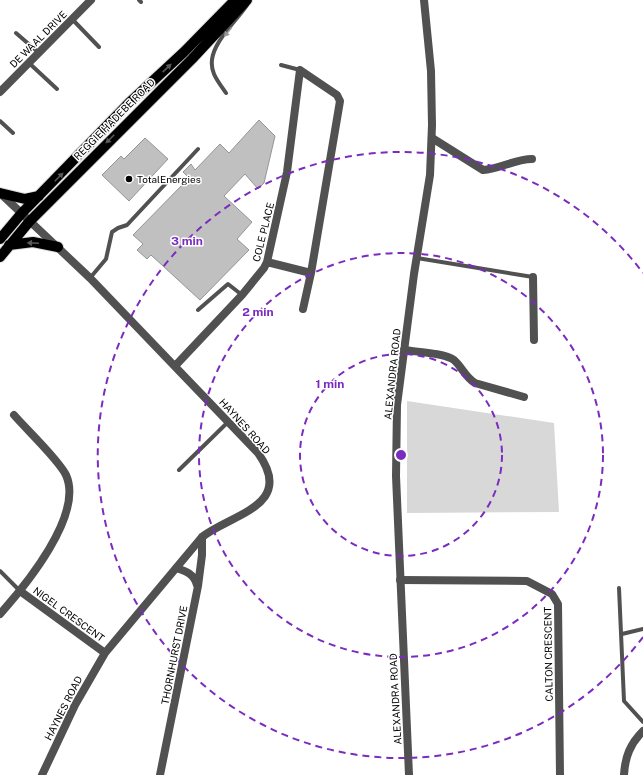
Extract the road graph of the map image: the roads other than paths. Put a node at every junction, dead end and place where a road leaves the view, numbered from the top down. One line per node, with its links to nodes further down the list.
1 (91, 0): 6 (street, DE WAAL DRIVE)
2 (235, 0): 22 (main road, REGGIE HADEBE ROAD, one-way to 2)
3 (247, 0): 24 (main road, REGGIE HADEBE ROAD, one-way to 24)
4 (251, 0): 15 (lane, one-way to 15)
5 (424, 0): 18 (street, ALEXANDRA ROAD)
6 (72, 20): 8 (lane); 9 (street, DE WAAL DRIVE)
7 (16, 33): 9 (lane)
8 (99, 47)
9 (39, 53): 10 (street, DE WAAL DRIVE)
10 (29, 62): 13 (lane); 14 (street, DE WAAL DRIVE)
11 (281, 65): 12 (lane)
12 (300, 70): 30 (street, COLE PLACE); 31 (street)
13 (57, 89)
14 (0, 92)
15 (226, 93)
16 (0, 120): 17 (lane)
17 (13, 133)
18 (432, 138): 20 (street); 29 (street, ALEXANDRA ROAD)
19 (198, 149): 33 (lane)
20 (532, 159)
21 (0, 193): 22 (main road); 23 (street, HAYNES ROAD)
22 (40, 196): 23 (main road, REGGIE HADEBE ROAD)
23 (21, 214): 24 (street, HAYNES ROAD); 25 (main road, REGGIE HADEBE ROAD)
24 (29, 222): 26 (main road, REGGIE HADEBE ROAD); 27 (street, HAYNES ROAD)
25 (0, 239)
26 (9, 245): 27 (main road, one-way to 26); 28 (main road, REGGIE HADEBE ROAD)
27 (58, 247): 33 (street, HAYNES ROAD)
28 (0, 257)
29 (416, 258): 32 (lane); 38 (street, ALEXANDRA ROAD)
30 (267, 262): 31 (street); 34 (street, COLE PLACE)
31 (311, 273): 35 (street)
32 (532, 277): 37 (street)
33 (90, 278): 39 (street, HAYNES ROAD)
34 (242, 295): 36 (lane); 39 (street, COLE PLACE)
35 (303, 309)
36 (198, 310)
37 (534, 340)
38 (404, 350): 40 (street); 47 (street, ALEXANDRA ROAD)
39 (175, 366): 42 (street, HAYNES ROAD)
40 (524, 397)
41 (14, 416): 50 (street, NIGEL CRESCENT)
42 (228, 422): 43 (lane); 44 (street, HAYNES ROAD)
43 (179, 470)
44 (202, 537): 45 (street, HAYNES ROAD); 48 (street, THORNHURST DRIVE)
45 (176, 568): 48 (street); 54 (street, HAYNES ROAD)
46 (0, 571): 50 (lane)
47 (400, 580): 59 (street, ALEXANDRA ROAD); 60 (street, CALTON CRESCENT)
48 (198, 586): 58 (street, THORNHURST DRIVE)
49 (619, 588): 53 (lane)
50 (20, 591): 51 (street, NIGEL CRESCENT); 54 (street, NIGEL CRESCENT)
51 (0, 614)
52 (643, 629): 53 (lane)
53 (622, 634): 55 (lane)
54 (105, 653): 57 (street, HAYNES ROAD)
55 (643, 722)
56 (643, 731): 61 (street)
57 (42, 775)
58 (160, 775)
59 (409, 775)
60 (560, 775)
61 (624, 775)

